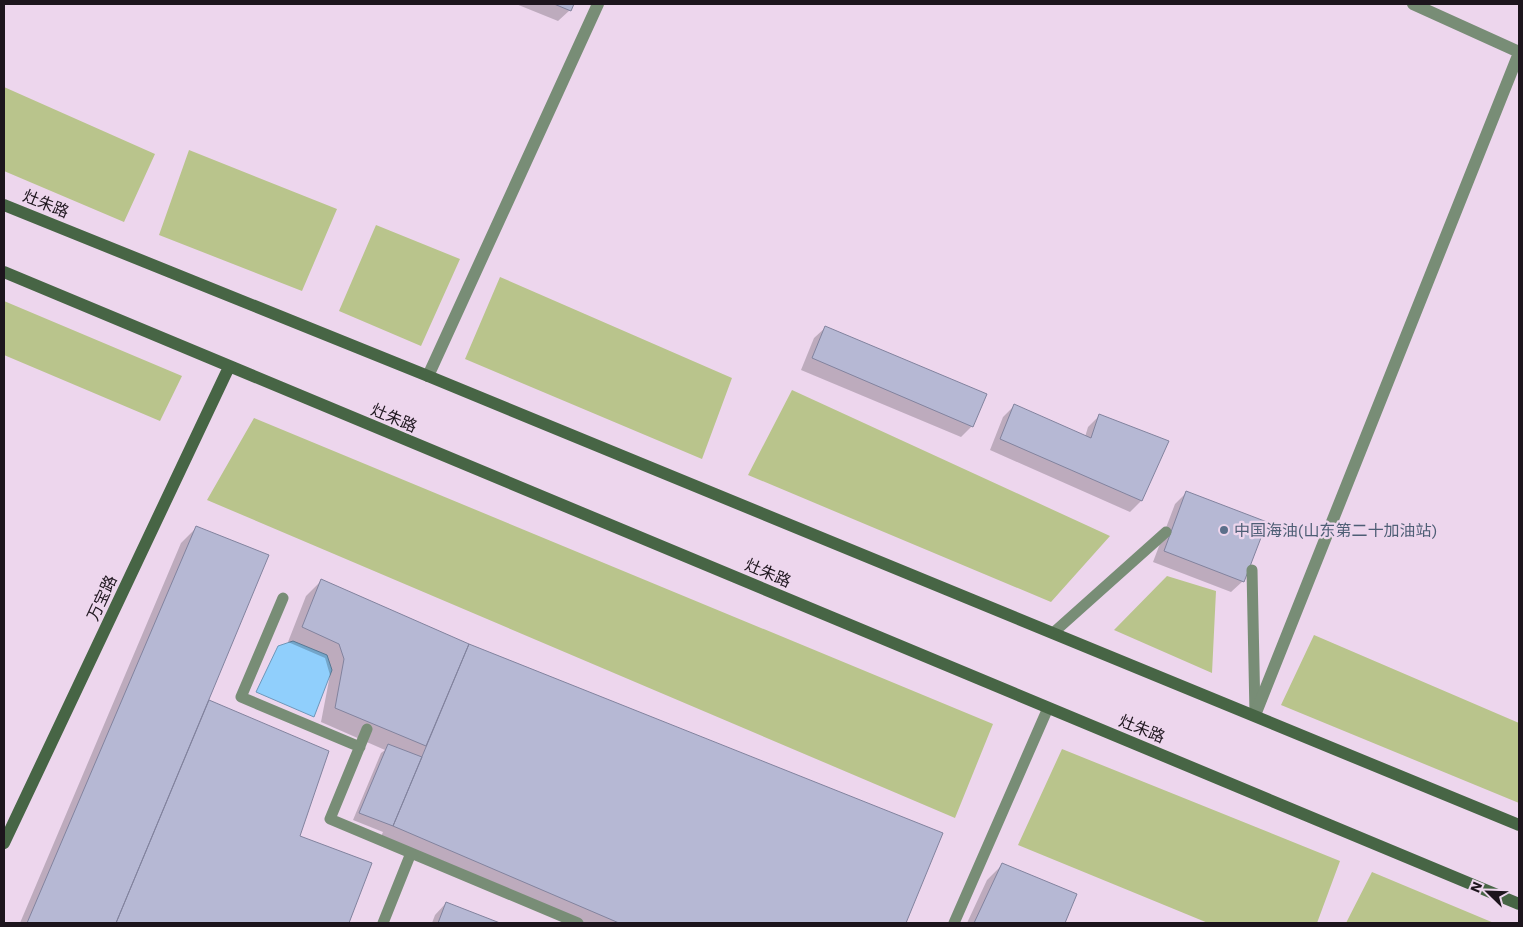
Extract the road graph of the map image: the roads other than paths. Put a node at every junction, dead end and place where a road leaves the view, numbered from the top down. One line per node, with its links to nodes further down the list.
1 (598, 4): 7 (street)
2 (1413, 4): 3 (street)
3 (1519, 53): 13 (street)
4 (4, 205): 7 (main road, 灶朱路)
5 (4, 272): 6 (main road, 灶朱路)
6 (229, 367): 12 (main road, 灶朱路); 17 (main road, 万宝路)
7 (428, 376): 11 (main road, 灶朱路)
8 (1166, 532): 11 (lane)
9 (1252, 570): 13 (lane)
10 (282, 598): 15 (lane)
11 (1053, 633): 13 (main road, 灶朱路)
12 (1048, 708): 19 (main road, 灶朱路); 22 (lane)
13 (1255, 715): 16 (main road, 灶朱路)
14 (367, 729): 15 (lane)
15 (360, 747): 18 (lane)
16 (1519, 825)
17 (4, 842)
18 (411, 853): 20 (lane); 21 (lane)
19 (1519, 904)
20 (383, 923)
21 (578, 923)
22 (954, 923)

